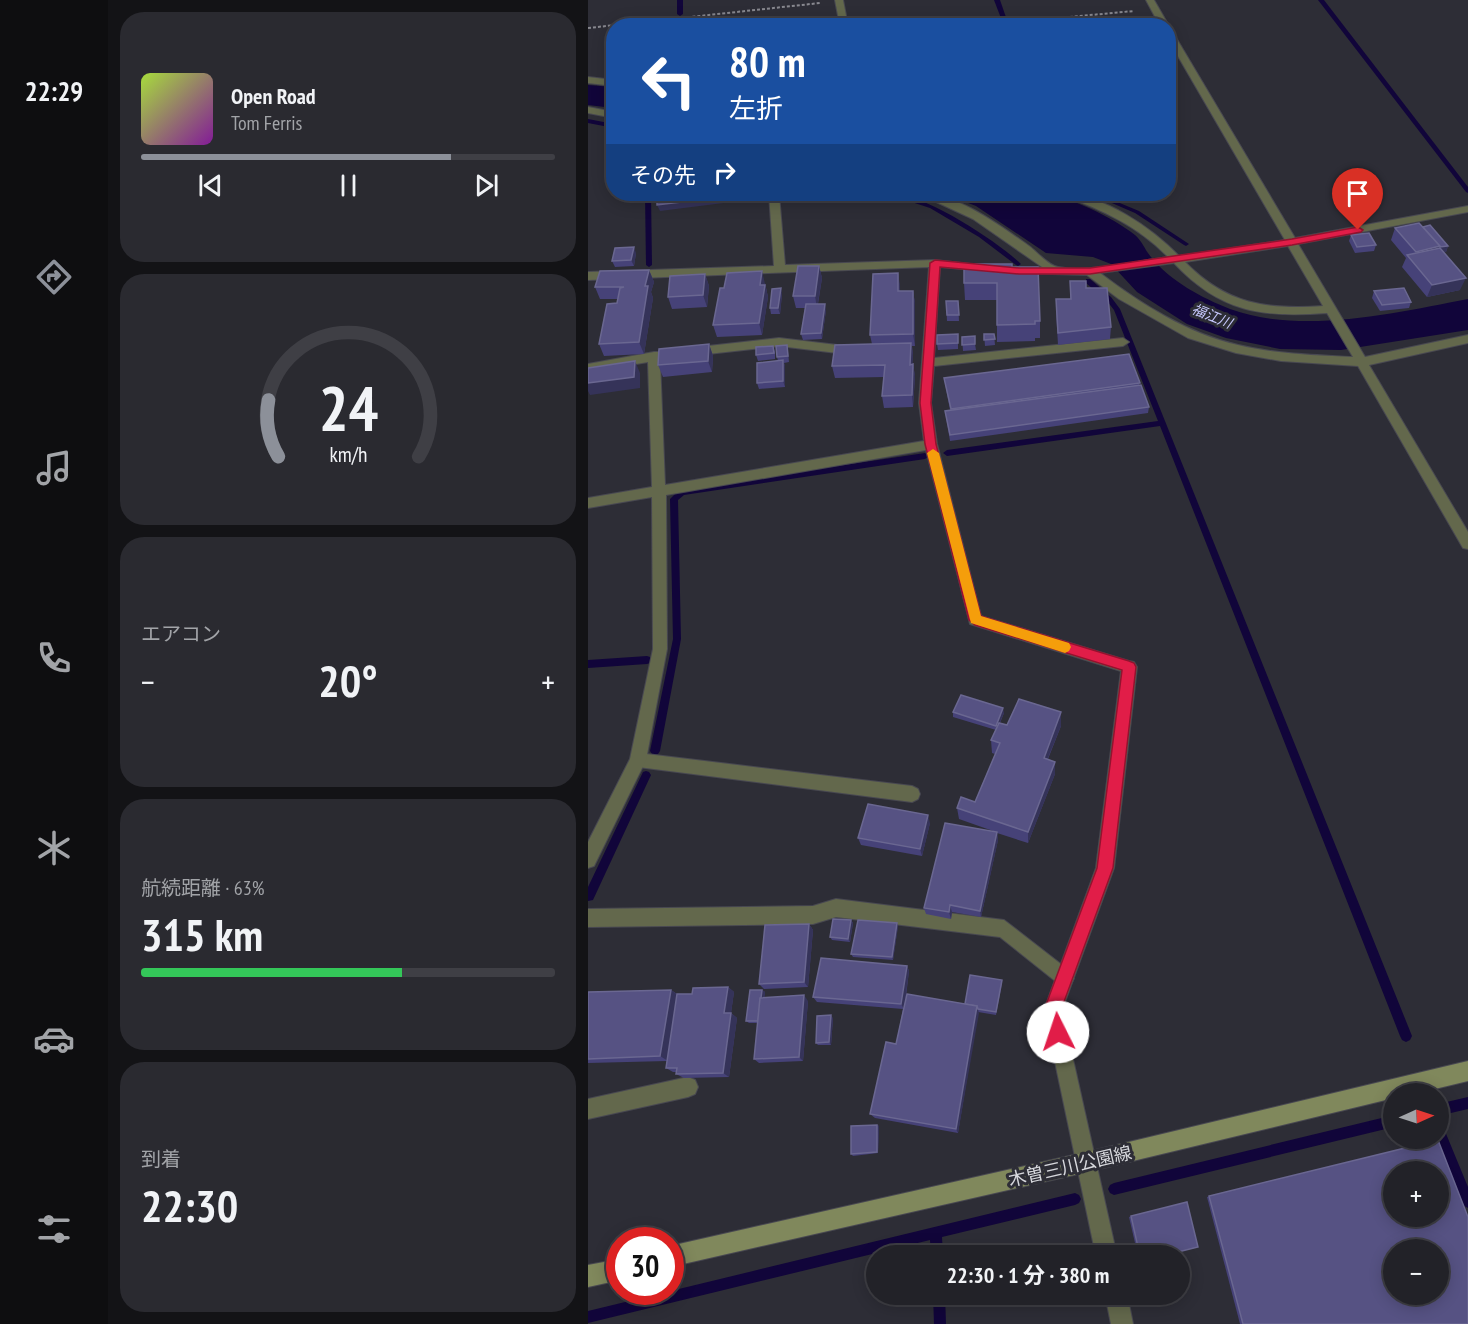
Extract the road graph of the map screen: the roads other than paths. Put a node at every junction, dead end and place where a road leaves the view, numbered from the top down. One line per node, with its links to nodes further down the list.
1 (1150, 0): 4 (street)
2 (839, 1): 3 (street)
3 (842, 18)
4 (1160, 18)
5 (1176, 46): 14 (street)
6 (588, 80): 7 (street)
7 (606, 82)
8 (588, 110): 9 (street)
9 (606, 113)
10 (775, 201): 17 (street)
11 (944, 201): 19 (street)
12 (1086, 201): 15 (street)
13 (1468, 209): 14 (street)
14 (1292, 242): 15 (street); 21 (street)
15 (1175, 260): 18 (street); 21 (street)
16 (935, 263): 17 (street); 19 (street); 25 (street)
17 (780, 267): 20 (street)
18 (1093, 271): 19 (street); 27 (street)
19 (1055, 272)
20 (588, 276)
21 (1332, 312): 27 (street)
22 (1468, 339): 27 (street)
23 (1123, 342): 25 (street)
24 (870, 351): 26 (street)
25 (925, 354): 29 (street)
26 (654, 356): 28 (street); 30 (street)
27 (1361, 360): 32 (street)
28 (588, 368)
29 (931, 444): 30 (street); 37 (street)
30 (659, 492): 31 (street); 33 (street)
31 (588, 503)
32 (1468, 544)
33 (638, 760): 34 (street); 35 (street)
34 (912, 795)
35 (588, 860)
36 (588, 918): 37 (street)
37 (1065, 978): 41 (street)
38 (1468, 1071): 41 (main road, 木曽三川公園線)
39 (688, 1087): 40 (street)
40 (588, 1108)
41 (1087, 1162): 42 (street); 43 (main road, 木曽三川公園線)
42 (1105, 1245)
43 (684, 1254)
44 (606, 1272): 45 (main road)
45 (588, 1276)
46 (1118, 1305): 47 (street)
47 (1122, 1324)

